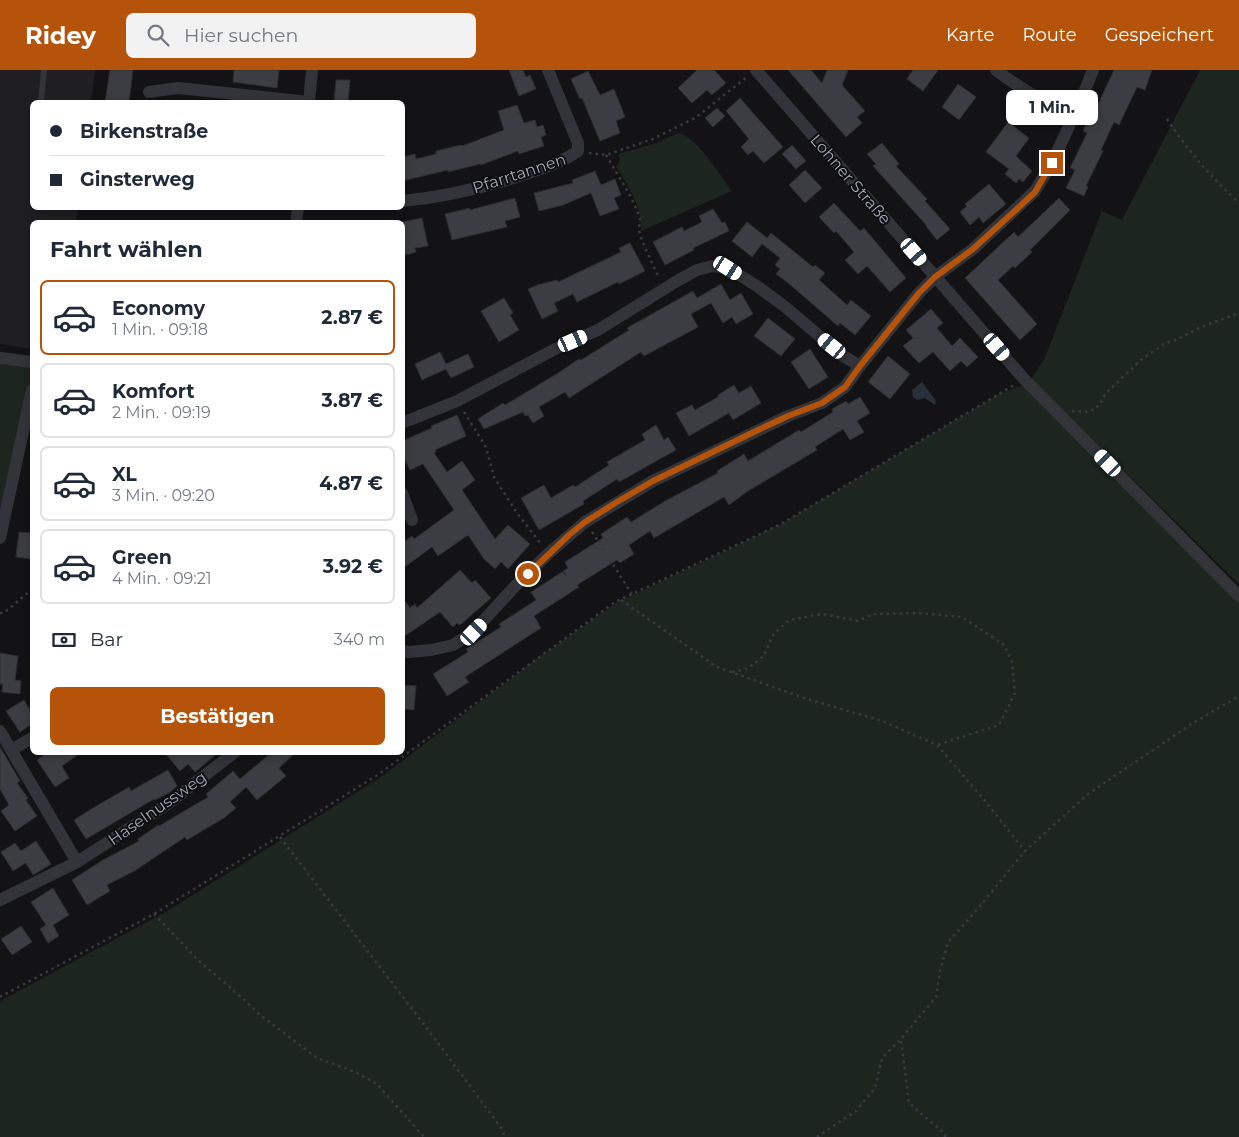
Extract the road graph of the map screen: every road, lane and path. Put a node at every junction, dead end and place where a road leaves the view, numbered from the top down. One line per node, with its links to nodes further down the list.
1 (44, 70): 8 (lane)
2 (312, 70): 10 (street)
3 (548, 70): 13 (street, Pfarrtannen)
4 (996, 70): 12 (street)
5 (1093, 70): 12 (street)
6 (758, 71): 14 (path); 17 (street, Lohner Straße)
7 (149, 92): 9 (street)
8 (41, 100)
9 (290, 100)
10 (309, 100)
11 (1167, 119): 16 (path)
12 (1072, 120): 17 (street)
13 (578, 151): 14 (path); 15 (street, Pfarrtannen)
14 (606, 155): 18 (path)
15 (405, 202)
16 (1239, 203)
17 (935, 277): 22 (street); 23 (street, Lohner Straße)
18 (664, 289): 22 (street); 25 (street)
19 (1239, 312): 26 (path)
20 (0, 358): 21 (street)
21 (30, 362)
22 (860, 366): 30 (street)
23 (1024, 379): 26 (street, Lohner Straße); 34 (path)
24 (30, 399): 31 (street)
25 (457, 401): 27 (street); 32 (path)
26 (1054, 410): 35 (street, Lohner Straße)
27 (405, 421)
28 (405, 501): 29 (street)
29 (412, 520)
30 (585, 522): 32 (street); 34 (path)
31 (0, 538)
32 (548, 553): 38 (street)
33 (30, 591): 37 (path)
34 (632, 594): 36 (path)
35 (1239, 596)
36 (620, 600): 39 (path); 46 (path)
37 (0, 613)
38 (405, 651)
39 (731, 672): 43 (path); 43 (path)
40 (1239, 696): 49 (path)
41 (0, 732): 44 (street)
42 (30, 739): 44 (street)
43 (937, 745): 49 (path)
44 (11, 750): 50 (street)
45 (231, 755): 50 (street, Haselnussweg)
46 (405, 755)
47 (405, 755): 48 (path)
48 (280, 837): 52 (path); 56 (path)
49 (1025, 851): 54 (path)
50 (77, 862): 51 (street, Haselnussweg)
51 (0, 900)
52 (154, 914): 53 (path); 55 (path)
53 (0, 997)
54 (901, 1039): 57 (path); 58 (path)
55 (424, 1137)
56 (505, 1137)
57 (817, 1137)
58 (945, 1137)

